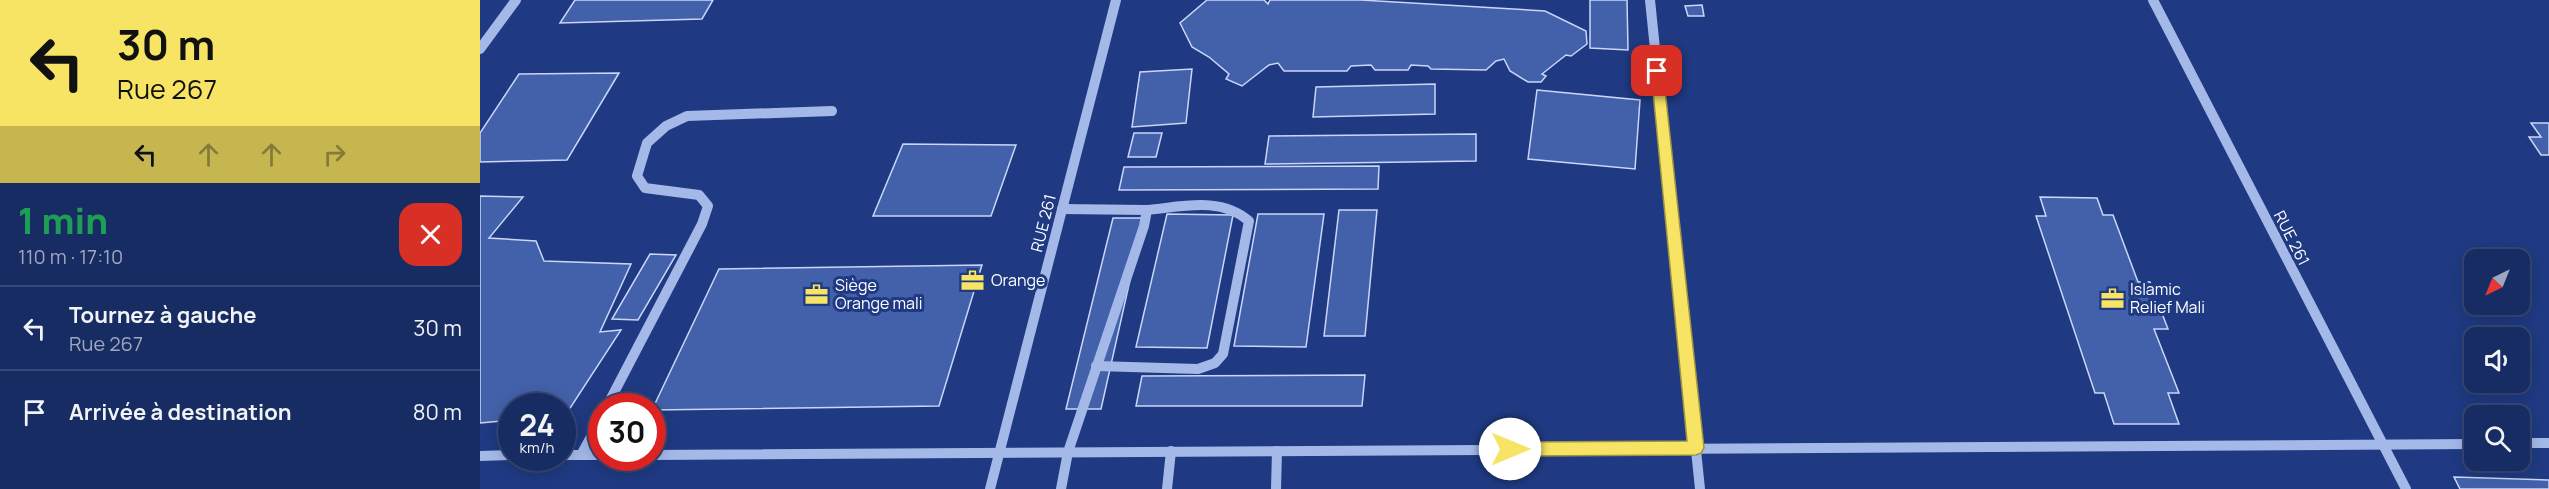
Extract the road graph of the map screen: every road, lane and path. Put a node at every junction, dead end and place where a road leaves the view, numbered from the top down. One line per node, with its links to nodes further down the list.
1 (516, 0): 5 (street)
2 (1116, 0): 7 (street, RUE 261)
3 (1650, 0): 16 (street)
4 (2152, 0): 14 (street, RUE 261)
5 (480, 49)
6 (832, 111): 10 (street)
7 (1062, 209): 8 (street); 20 (street, RUE 261)
8 (1147, 210): 9 (street); 9 (street)
9 (1096, 366): 19 (street)
10 (614, 393)
11 (588, 442): 23 (street)
12 (2530, 443): 13 (street)
13 (2549, 443)
14 (2382, 444): 15 (street); 16 (street); 32 (street, RUE 261)
15 (2464, 444)
16 (1696, 448): 18 (street); 31 (street)
17 (1171, 451): 18 (street); 19 (street); 29 (street)
18 (1277, 451): 30 (street)
19 (1068, 452): 20 (street); 28 (street)
20 (999, 453): 25 (street); 27 (street, RUE 261)
21 (498, 455): 26 (street)
22 (576, 455): 23 (street)
23 (581, 455): 24 (street)
24 (588, 455)
25 (666, 455)
26 (480, 456)
27 (990, 489)
28 (1061, 489)
29 (1167, 489)
30 (1276, 489)
31 (1700, 489)
32 (2406, 489)

